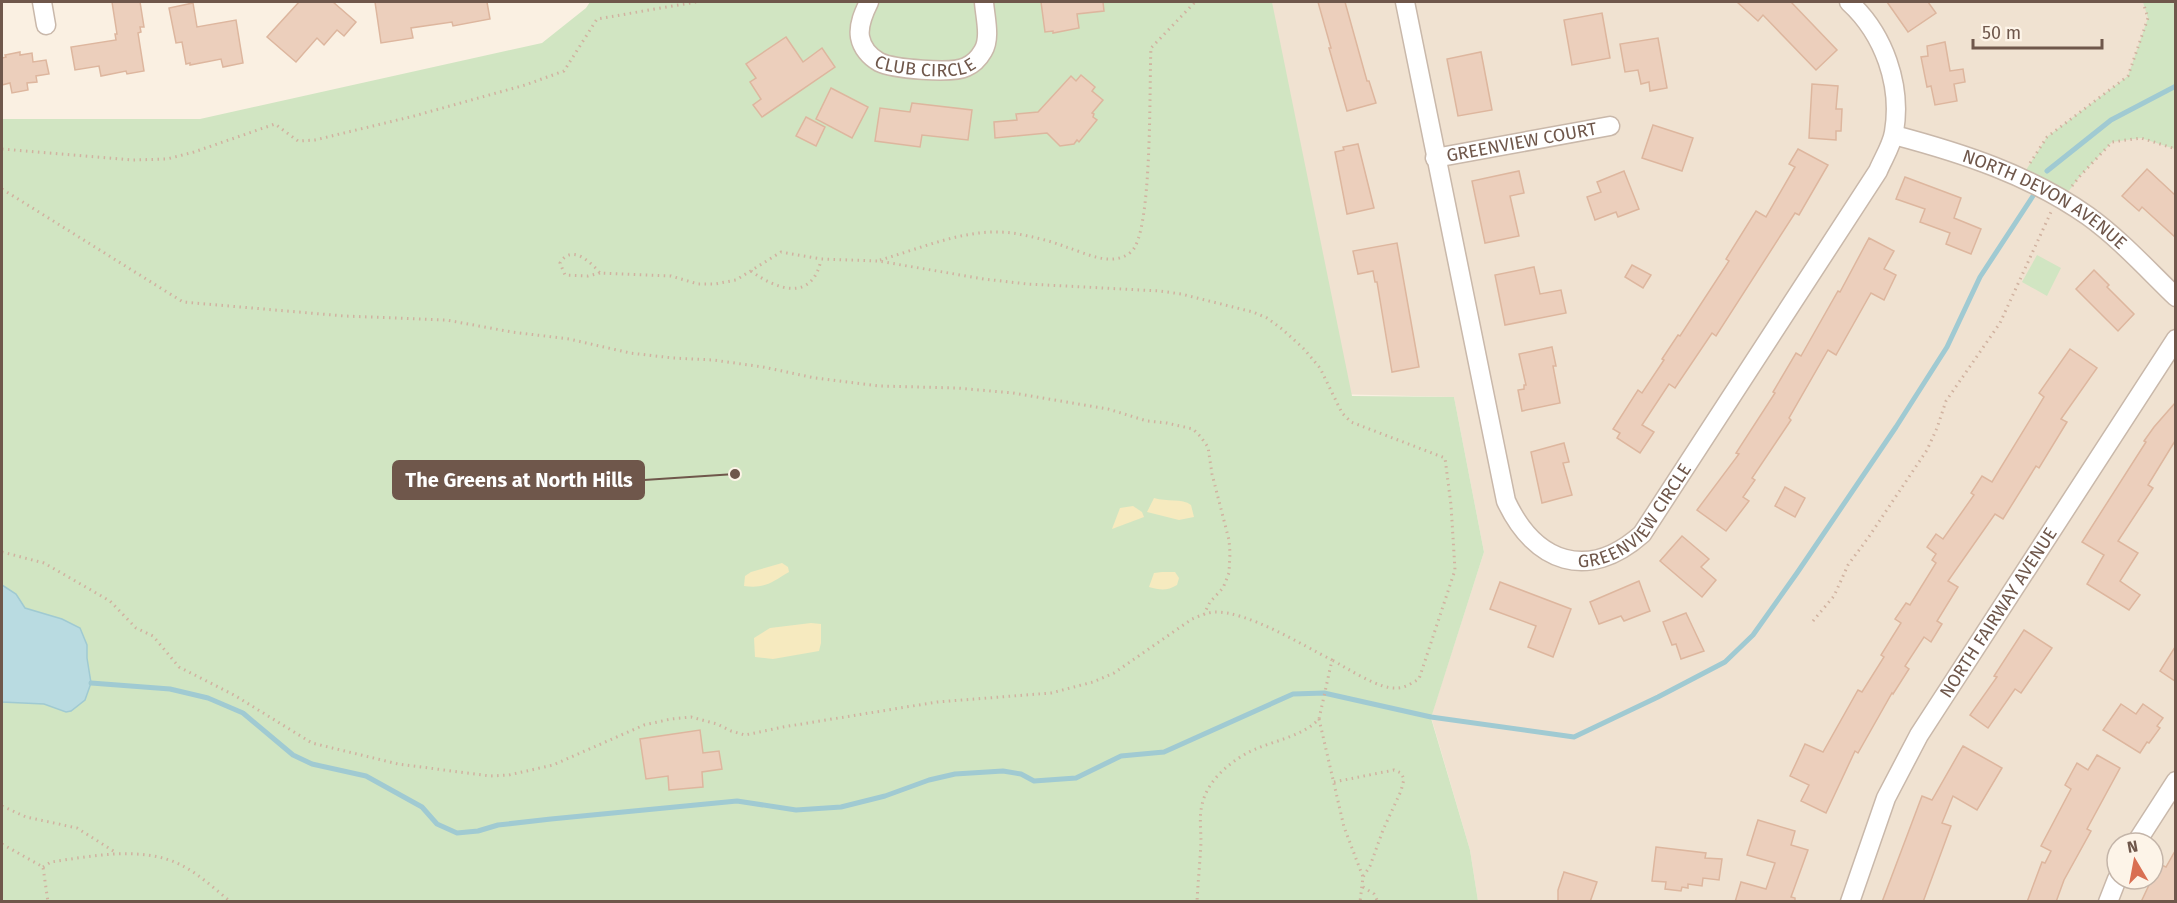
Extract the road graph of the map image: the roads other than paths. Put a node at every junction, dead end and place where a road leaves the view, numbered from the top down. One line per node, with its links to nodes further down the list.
1 (42, 2): 6 (street)
2 (869, 2): 3 (street, CLUB CIRCLE)
3 (984, 2)
4 (1405, 2): 9 (street, GREENVIEW CIRCLE)
5 (1849, 2): 8 (street, GREENVIEW CIRCLE)
6 (46, 25)
7 (1610, 126): 9 (street, GREENVIEW COURT)
8 (1894, 135): 9 (street, GREENVIEW CIRCLE); 10 (street, NORTH DEVON AVENUE)
9 (1435, 158)
10 (2175, 297)
11 (2175, 339): 14 (street, NORTH FAIRWAY AVENUE)
12 (2175, 780): 13 (street)
13 (2143, 831)
14 (1850, 902)

